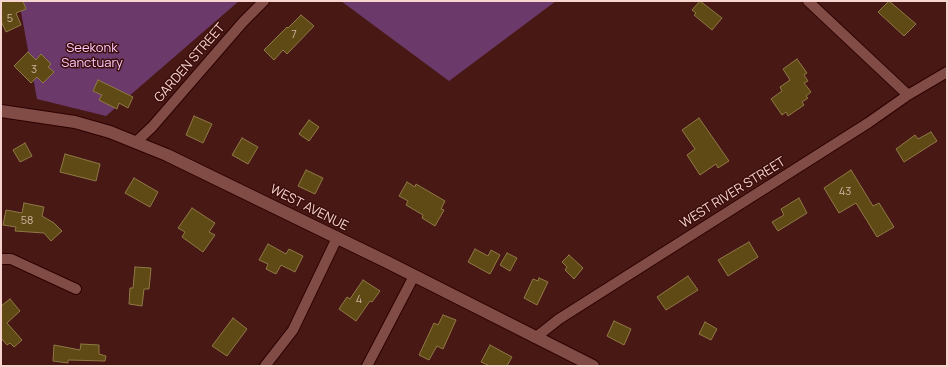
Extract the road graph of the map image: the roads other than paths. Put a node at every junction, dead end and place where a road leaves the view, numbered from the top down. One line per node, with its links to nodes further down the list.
1 (264, 1): 6 (street, GARDEN STREET)
2 (808, 1): 4 (street)
3 (947, 72): 4 (street, WEST RIVER STREET)
4 (908, 95): 11 (street, WEST RIVER STREET)
5 (1, 111): 6 (street, WEST AVENUE)
6 (136, 142): 7 (street, WEST AVENUE)
7 (337, 238): 9 (street, WEST AVENUE); 12 (street)
8 (1, 259): 10 (street)
9 (414, 276): 11 (street, WEST AVENUE); 13 (street)
10 (76, 289)
11 (535, 338): 14 (street, WEST AVENUE)
12 (265, 366)
13 (367, 366)
14 (592, 366)

